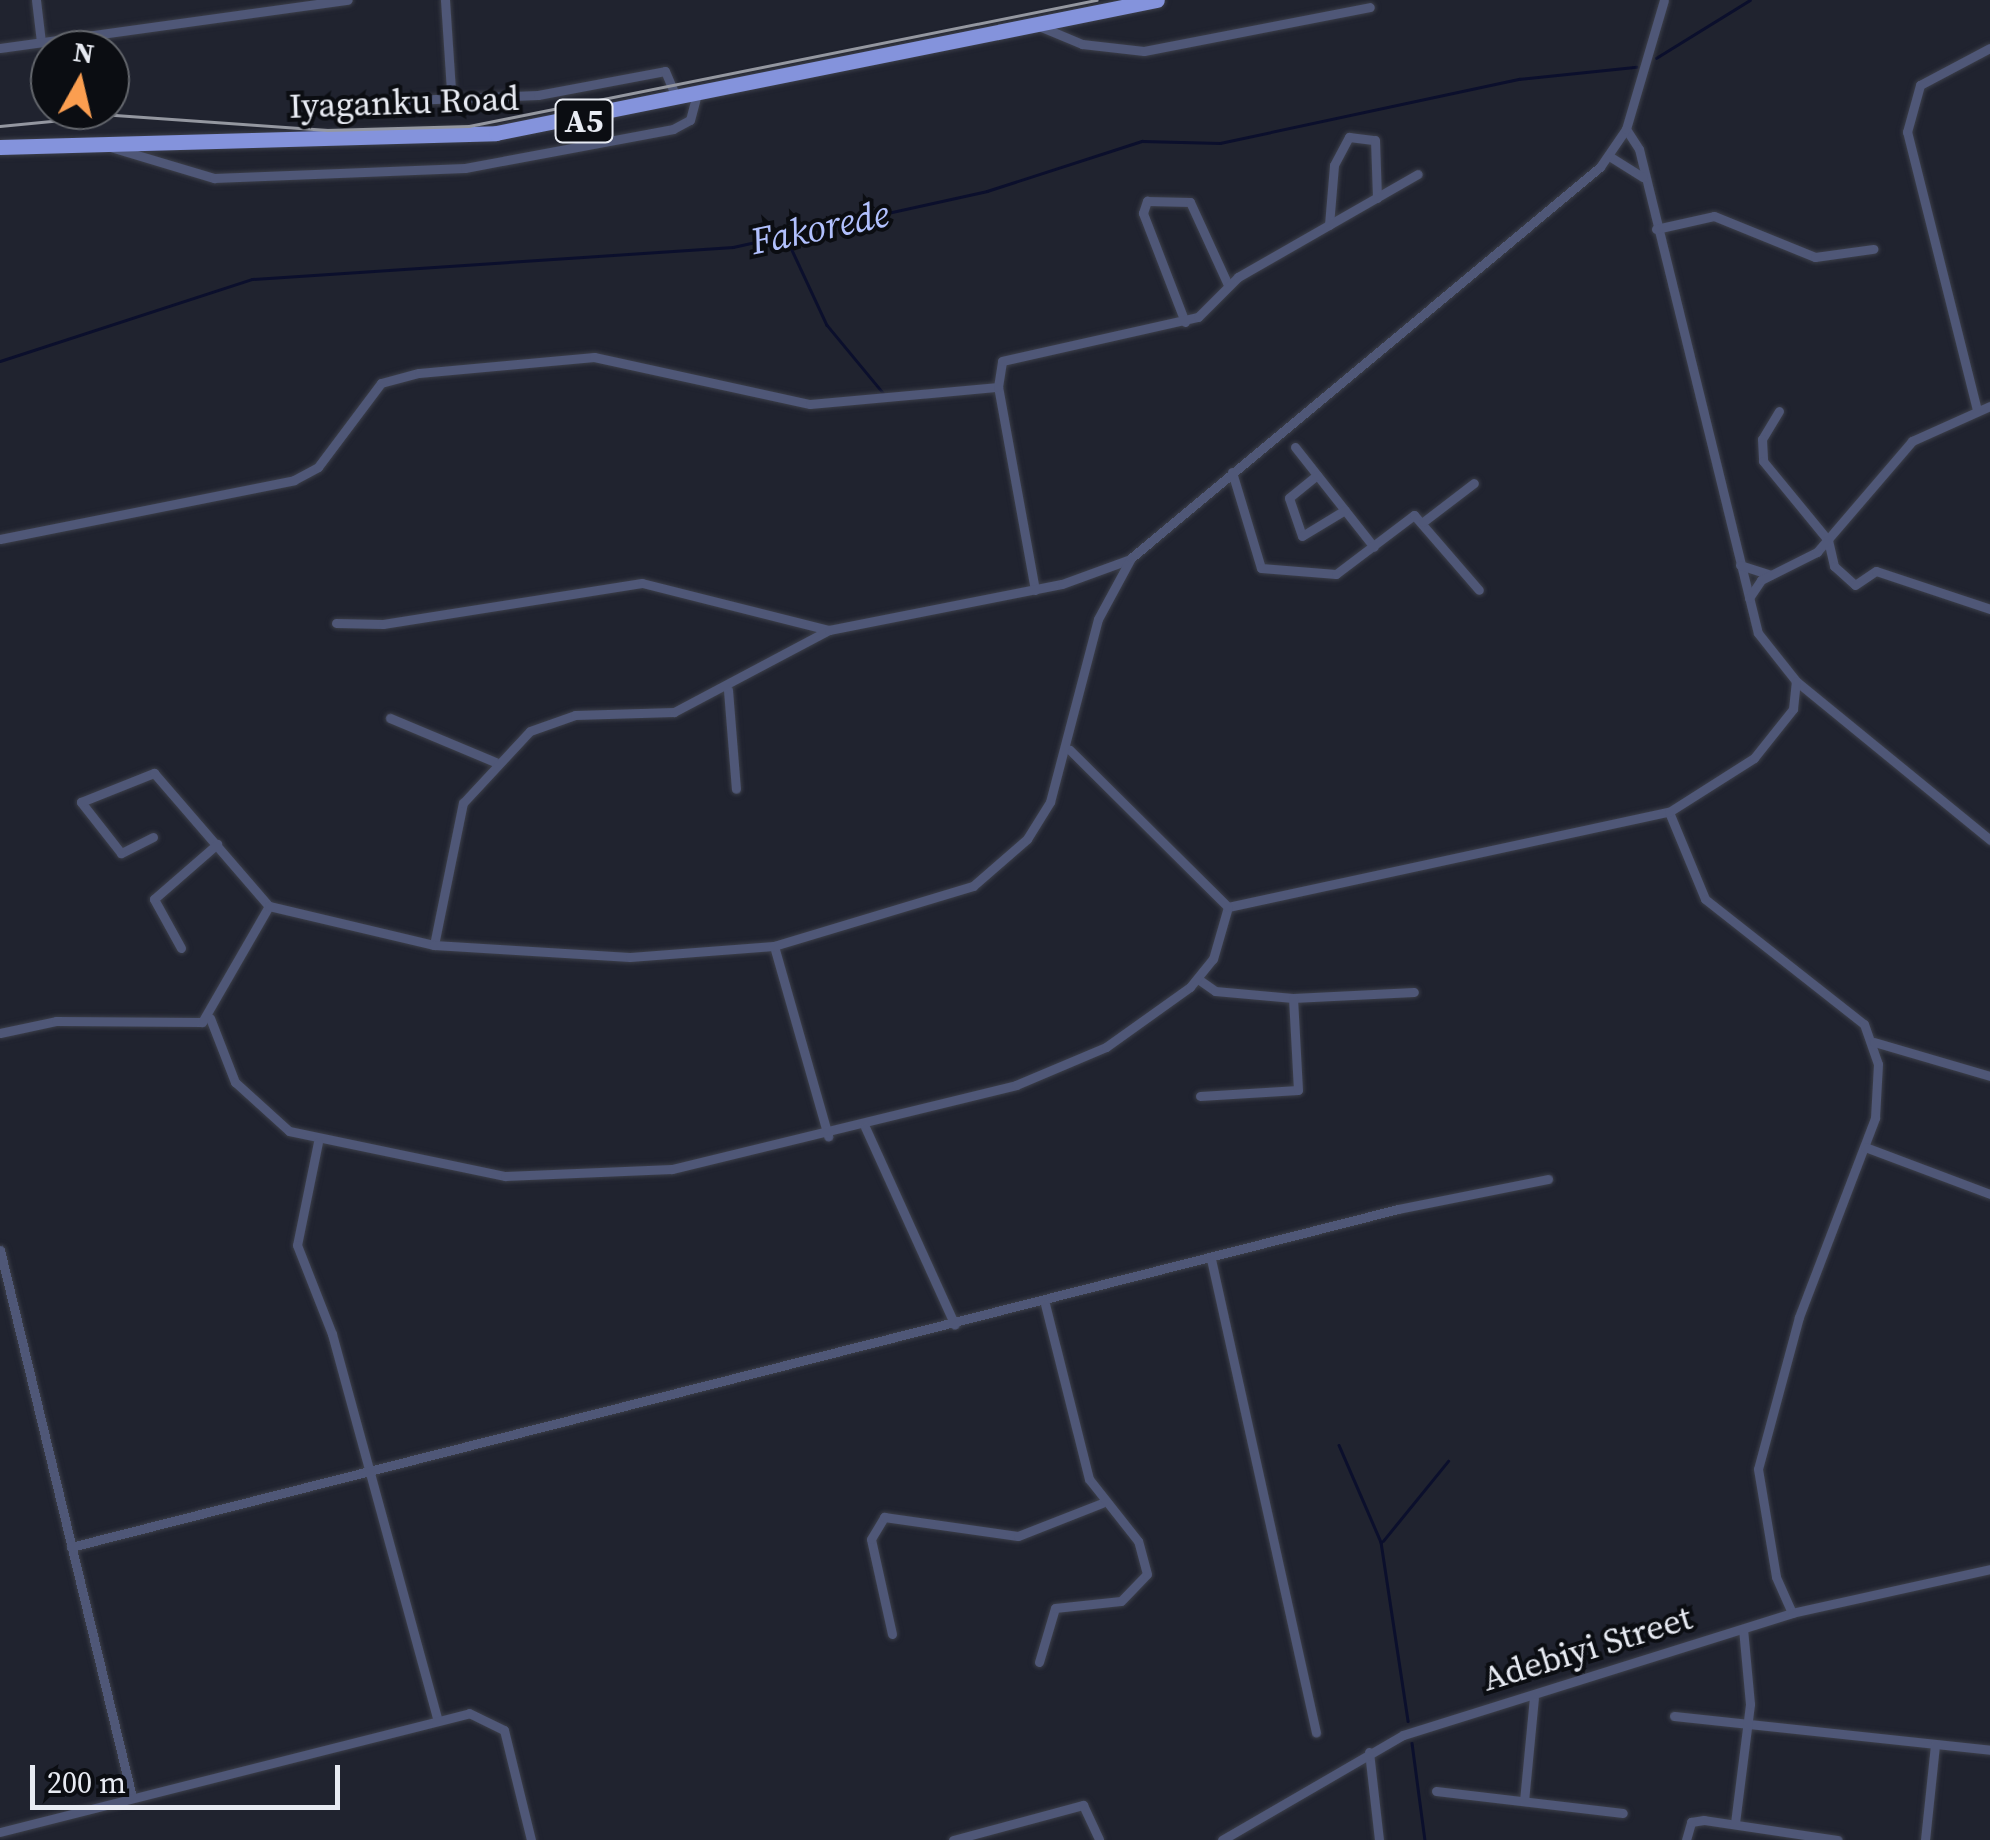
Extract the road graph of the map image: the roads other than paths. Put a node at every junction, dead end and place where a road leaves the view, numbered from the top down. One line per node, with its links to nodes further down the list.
1 (36, 0): 8 (street)
2 (348, 0): 9 (street)
3 (445, 0): 13 (street)
4 (1157, 0): 7 (highway, Iyaganku Road / A5)
5 (1664, 0): 17 (street)
6 (1370, 6): 7 (street)
7 (1039, 26): 14 (highway, Iyaganku Road / A5)
8 (40, 30)
9 (129, 30)
10 (30, 44): 11 (street)
11 (0, 48)
12 (1990, 48): 31 (street)
13 (452, 91): 15 (street); 16 (street)
14 (696, 98): 16 (highway, Iyaganku Road / A5); 18 (street)
15 (410, 100)
16 (678, 102): 18 (highway, Iyaganku Road / A5)
17 (1626, 129): 20 (street); 22 (street)
18 (105, 138): 19 (highway, Iyaganku Road / A5)
19 (0, 147)
20 (1609, 156): 22 (street); 34 (street)
21 (1418, 174): 23 (street)
22 (1642, 177): 25 (street)
23 (1376, 198): 24 (street); 24 (street)
24 (1330, 225): 27 (street)
25 (1656, 228): 26 (street); 43 (street)
26 (1873, 249)
27 (1228, 285): 28 (street); 28 (street)
28 (1185, 322): 29 (street)
29 (998, 387): 39 (street); 45 (street)
30 (1990, 406): 31 (street)
31 (1977, 410): 40 (street)
32 (1779, 411): 40 (street)
33 (1295, 447): 35 (street)
34 (1232, 472): 41 (street); 42 (street)
35 (1317, 475): 37 (street); 37 (street)
36 (1474, 483): 38 (street)
37 (1345, 510): 41 (street)
38 (1424, 522): 41 (street); 46 (street)
39 (0, 539)
40 (1828, 540): 44 (street); 48 (street)
41 (1374, 546)
42 (1131, 558): 45 (street); 54 (street)
43 (1740, 565): 44 (street); 47 (street)
44 (1770, 575): 47 (street)
45 (1035, 590): 50 (street)
46 (1478, 590)
47 (1748, 599): 51 (street)
48 (1990, 609)
49 (336, 622): 50 (street)
50 (829, 630): 52 (street)
51 (1796, 681): 57 (street); 59 (street)
52 (728, 690): 55 (street); 56 (street)
53 (390, 718): 55 (street)
54 (1070, 750): 62 (street); 64 (street)
55 (495, 762): 63 (street)
56 (736, 789)
57 (1669, 812): 62 (street); 71 (street)
58 (153, 837): 60 (street)
59 (1990, 840)
60 (216, 844): 61 (street); 65 (street)
61 (269, 906): 63 (street); 69 (street)
62 (1228, 906): 66 (street)
63 (434, 945): 64 (street)
64 (774, 946): 75 (street)
65 (181, 948)
66 (1198, 979): 68 (street); 74 (street)
67 (1414, 992): 68 (street)
68 (1292, 998): 73 (street)
69 (210, 1018): 70 (street); 76 (street)
70 (1, 1031)
71 (1874, 1042): 72 (street); 77 (street)
72 (1990, 1076)
73 (1200, 1096)
74 (866, 1127): 75 (street); 83 (street)
75 (828, 1136): 76 (street)
76 (318, 1142): 84 (street)
77 (1865, 1147): 79 (street); 88 (street)
78 (1548, 1180): 81 (street)
79 (1990, 1194)
80 (0, 1250): 86 (street)
81 (1211, 1259): 82 (street); 96 (street)
82 (1046, 1304): 83 (street); 85 (street)
83 (956, 1324): 84 (street)
84 (371, 1468): 86 (street); 95 (street)
85 (1102, 1502): 90 (street); 91 (street)
86 (71, 1547): 101 (street)
87 (1990, 1568): 88 (street, Adebiyi Street)
88 (1792, 1613): 89 (street, Adebiyi Street)
89 (1743, 1629): 92 (street, Adebiyi Street); 94 (street)
90 (892, 1634)
91 (1039, 1662)
92 (1534, 1698): 99 (street, Adebiyi Street); 102 (street)
93 (1674, 1716): 94 (street)
94 (1747, 1720): 97 (street); 104 (street)
95 (438, 1721): 101 (street); 106 (street)
96 (1316, 1732)
97 (1935, 1745): 98 (street); 113 (street)
98 (1990, 1750)
99 (1368, 1752): 109 (street, Adebiyi Street); 110 (street)
100 (1436, 1791): 102 (street)
101 (132, 1797): 105 (street)
102 (1524, 1800): 103 (street)
103 (1623, 1813)
104 (1734, 1823): 111 (street); 112 (street)
105 (0, 1832)
106 (531, 1840)
107 (954, 1840): 108 (street)
108 (1099, 1840)
109 (1222, 1840)
110 (1379, 1840)
111 (1686, 1840)
112 (1838, 1840)
113 (1925, 1840)

